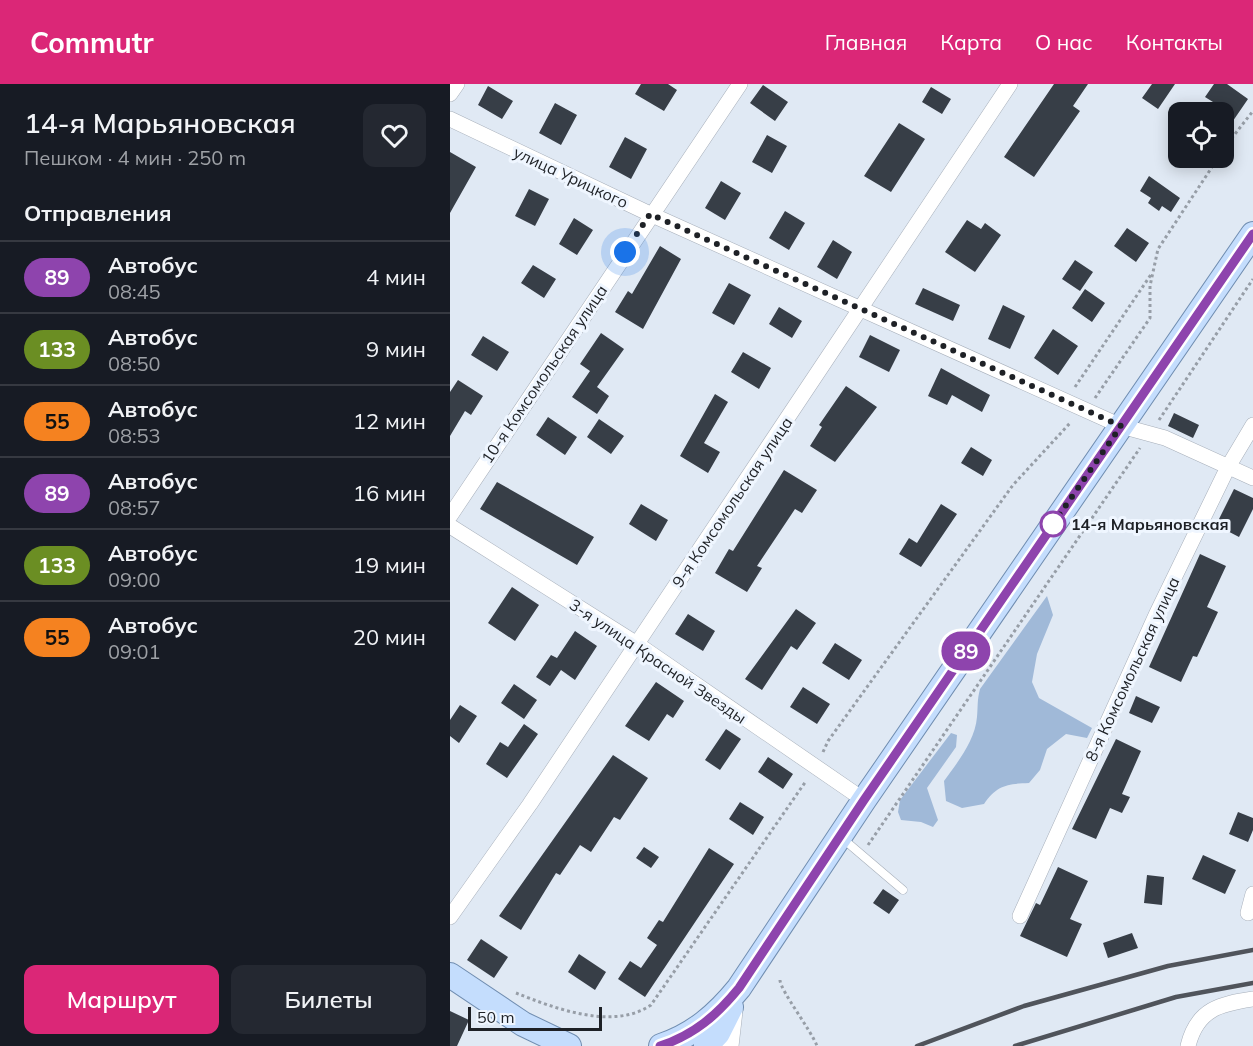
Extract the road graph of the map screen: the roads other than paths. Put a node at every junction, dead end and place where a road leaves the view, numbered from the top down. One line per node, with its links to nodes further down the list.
1 (457, 84): 4 (street)
2 (740, 84): 6 (street, 10-я Комсомольская улица)
3 (1010, 84): 8 (street, 9-я Комсомольская улица)
4 (450, 94)
5 (450, 119): 6 (street, улица Урицкого)
6 (650, 214): 8 (street, улица Урицкого); 13 (street, 10-я Комсомольская улица)
7 (1253, 234): 10 (main road)
8 (862, 308): 10 (street, улица Урицкого); 15 (street, 9-я Комсомольская улица)
9 (1253, 425): 11 (street, 8-я Комсомольская улица)
10 (1121, 426): 11 (street, улица Урицкого); 16 (main road)
11 (1228, 467): 12 (street, улица Урицкого); 21 (street, 8-я Комсомольская улица)
12 (1253, 478)
13 (450, 516)
14 (450, 526): 15 (street, 3-я улица Красной Звезды)
15 (637, 644): 16 (street, 3-я улица Красной Звезды); 22 (street, 9-я Комсомольская улица)
16 (864, 800): 17 (main road)
17 (840, 836): 18 (lane); 24 (main road)
18 (903, 890)
19 (1253, 894): 20 (street)
20 (1248, 913)
21 (1020, 916)
22 (450, 917)
23 (450, 975): 27 (main road)
24 (739, 988): 26 (main road); 30 (main road); 31 (main road)
25 (1253, 999): 32 (street)
26 (718, 1014): 28 (main road); 29 (main road)
27 (568, 1046)
28 (661, 1046)
29 (699, 1046)
30 (706, 1046)
31 (728, 1046)
32 (1188, 1046)

